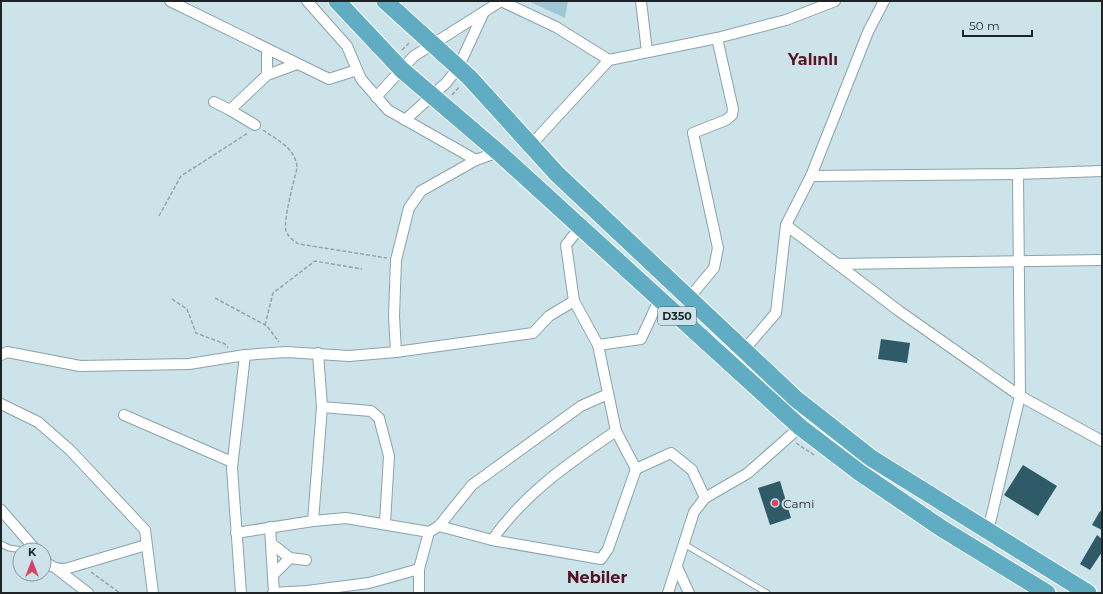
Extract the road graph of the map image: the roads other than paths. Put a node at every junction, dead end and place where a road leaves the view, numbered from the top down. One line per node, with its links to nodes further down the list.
1 (170, 1): 11 (street)
2 (307, 1): 16 (street)
3 (337, 1): 15 (highway, D350)
4 (385, 1): 10 (highway, D350)
5 (641, 1): 12 (street)
6 (835, 1): 9 (street)
7 (884, 1): 30 (street)
8 (483, 14): 10 (street); 13 (street); 17 (street)
9 (717, 38): 12 (street); 36 (street)
10 (432, 45): 15 (street); 17 (highway, D350)
11 (267, 49): 14 (street); 18 (street)
12 (647, 52): 13 (street)
13 (609, 60): 25 (street)
14 (297, 64): 16 (street); 18 (street)
15 (397, 65): 19 (street); 20 (highway, D350)
16 (357, 70): 19 (street)
17 (463, 73): 20 (street); 25 (highway, D350)
18 (267, 75): 22 (street)
19 (376, 96): 23 (street)
20 (436, 101): 23 (street); 26 (highway, D350)
21 (214, 102): 22 (street)
22 (230, 110): 24 (street)
23 (405, 120): 27 (street)
24 (255, 125)
25 (530, 146): 36 (highway, D350)
26 (498, 152): 27 (street); 32 (highway, D350)
27 (476, 160): 41 (street)
28 (1102, 171): 29 (street)
29 (1018, 174): 30 (street); 34 (street)
30 (811, 176): 31 (street)
31 (786, 225): 35 (street); 40 (street)
32 (580, 227): 37 (highway, D350); 38 (street)
33 (1102, 260): 34 (street)
34 (1019, 261): 35 (street); 46 (street)
35 (838, 264): 46 (street)
36 (689, 298): 40 (highway, D350)
37 (659, 300): 39 (street); 51 (highway, D350)
38 (574, 301): 39 (street); 41 (street)
39 (598, 345): 45 (street)
40 (744, 350): 61 (highway, D350)
41 (396, 352): 42 (street)
42 (318, 353): 44 (street); 48 (street)
43 (1, 355): 44 (street)
44 (245, 355): 53 (street)
45 (608, 394): 50 (street); 59 (street)
46 (1020, 396): 52 (street); 61 (street)
47 (1, 404): 69 (street)
48 (322, 407): 57 (street); 58 (street)
49 (124, 415): 53 (street)
50 (616, 431): 54 (street); 64 (street)
51 (794, 432): 55 (street); 88 (highway, D350)
52 (1102, 441)
53 (232, 462): 63 (street)
54 (636, 469): 55 (street); 64 (street)
55 (705, 498): 68 (street)
56 (1, 510): 65 (street)
57 (313, 521): 58 (street); 60 (street)
58 (385, 524): 62 (street)
59 (439, 526): 62 (street); 64 (street)
60 (270, 528): 63 (street); 67 (street)
61 (988, 531): 89 (highway, D350)
62 (429, 532): 76 (street)
63 (236, 533): 82 (street)
64 (492, 540)
65 (29, 542)
66 (1, 544): 70 (lane)
67 (272, 544): 71 (street); 77 (street)
68 (684, 544): 74 (street); 87 (lane)
69 (146, 545): 75 (street); 81 (street)
70 (12, 548)
71 (290, 558): 72 (street); 77 (street)
72 (306, 560)
73 (52, 567): 75 (street)
74 (677, 567): 85 (street); 86 (street)
75 (57, 569): 80 (street)
76 (419, 569): 78 (street); 84 (street)
77 (273, 574): 83 (street)
78 (362, 588): 79 (street)
79 (307, 592): 83 (street)
80 (88, 593)
81 (153, 593)
82 (241, 593)
83 (273, 593)
84 (419, 593)
85 (668, 593)
86 (689, 593)
87 (767, 593)
88 (1047, 593)
89 (1088, 593)

